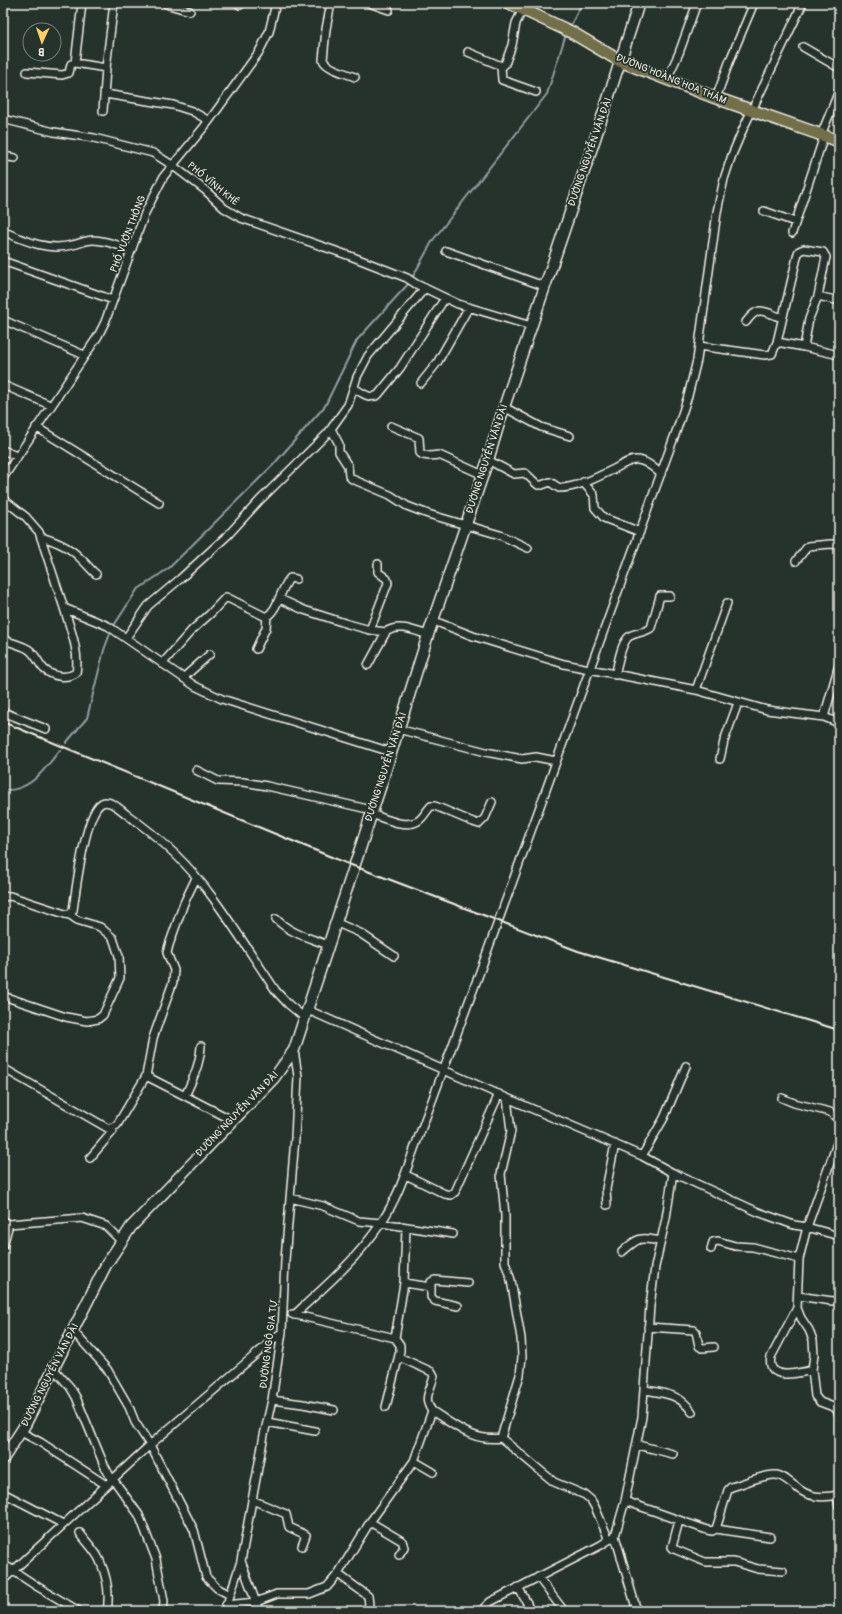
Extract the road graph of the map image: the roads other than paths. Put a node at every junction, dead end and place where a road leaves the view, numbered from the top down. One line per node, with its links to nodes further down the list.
1 (82, 3): 18 (street)
2 (114, 3): 20 (street)
3 (165, 3): 14 (street)
4 (276, 3): 32 (street, PHỐ VƯỜN THÔNG)
5 (331, 3): 23 (street)
6 (369, 3): 13 (street)
7 (509, 3): 12 (main road, ĐƯỜNG HOÀNG HOA THÁM)
8 (639, 3): 17 (street, ĐƯỜNG NGUYỄN VĂN ĐÀI)
9 (697, 3): 24 (street)
10 (754, 3): 28 (street)
11 (802, 3): 29 (street)
12 (523, 9): 17 (main road, ĐƯỜNG HOÀNG HOA THÁM); 19 (street)
13 (389, 10)
14 (190, 11)
15 (803, 47): 21 (street)
16 (468, 52): 19 (street)
17 (620, 61): 24 (main road, ĐƯỜNG HOÀNG HOA THÁM); 45 (street, ĐƯỜNG NGUYỄN VĂN ĐÀI)
18 (75, 63): 20 (street); 22 (street)
19 (501, 66): 26 (street)
20 (106, 68): 27 (street)
21 (839, 68)
22 (27, 72)
23 (355, 77)
24 (667, 79): 28 (main road, ĐƯỜNG HOÀNG HOA THÁM)
25 (839, 91): 33 (street)
26 (536, 92)
27 (105, 94): 30 (street); 32 (street)
28 (716, 98): 29 (main road, ĐƯỜNG HOÀNG HOA THÁM)
29 (752, 111): 33 (main road, ĐƯỜNG HOÀNG HOA THÁM); 57 (street)
30 (103, 112)
31 (3, 119): 37 (street, PHỐ VĨNH KHÊ)
32 (210, 121): 37 (street, PHỐ VƯỜN THÔNG)
33 (823, 136): 34 (main road, ĐƯỜNG HOÀNG HOA THÁM); 39 (street)
34 (839, 141)
35 (3, 156): 36 (street)
36 (15, 158)
37 (172, 165): 42 (street, PHỐ VƯỜN THÔNG); 46 (street, PHỐ VĨNH KHÊ)
38 (764, 211): 39 (street)
39 (795, 222): 41 (street)
40 (7, 233): 42 (street)
41 (792, 233)
42 (132, 250): 49 (street, PHỐ VƯỜN THÔNG)
43 (446, 251): 45 (street)
44 (4, 263): 49 (street)
45 (544, 286): 55 (street, ĐƯỜNG NGUYỄN VĂN ĐÀI)
46 (425, 288): 48 (street); 63 (street)
47 (818, 296): 50 (street); 52 (street); 58 (street)
48 (445, 298): 51 (street); 63 (street)
49 (113, 300): 59 (street, PHỐ VƯỜN THÔNG)
50 (839, 301)
51 (469, 307): 55 (street); 61 (street)
52 (782, 318): 54 (street); 56 (street)
53 (3, 320): 59 (street)
54 (746, 322)
55 (531, 326): 65 (street, ĐƯỜNG NGUYỄN VĂN ĐÀI)
56 (777, 342): 57 (street); 58 (street)
57 (699, 346): 73 (street)
58 (804, 347): 60 (street)
59 (84, 355): 64 (street, PHỐ VƯỜN THÔNG)
60 (839, 356)
61 (421, 383)
62 (3, 385): 64 (street)
63 (354, 388): 68 (street)
64 (50, 405): 67 (street, PHỐ VƯỜN THÔNG)
65 (504, 406): 69 (street); 72 (street, ĐƯỜNG NGUYỄN VĂN ĐÀI)
66 (391, 426): 74 (street)
67 (36, 427): 71 (street, PHỐ VƯỜN THÔNG); 78 (street)
68 (331, 429): 79 (street); 97 (street)
69 (570, 436)
70 (3, 450): 71 (street)
71 (16, 456): 75 (street, PHỐ VƯỜN THÔNG)
72 (488, 460): 74 (street, ĐƯỜNG NGUYỄN VĂN ĐÀI); 76 (street)
73 (661, 474): 76 (street); 80 (street)
74 (482, 475): 79 (street, ĐƯỜNG NGUYỄN VĂN ĐÀI)
75 (3, 478)
76 (583, 482): 80 (street)
77 (3, 499): 81 (street)
78 (159, 503)
79 (466, 525): 83 (street); 93 (street, ĐƯỜNG NGUYỄN VĂN ĐÀI)
80 (640, 532): 104 (street)
81 (41, 537): 86 (street); 91 (street)
82 (839, 545): 84 (street)
83 (528, 548)
84 (796, 561)
85 (378, 564): 94 (street)
86 (96, 574)
87 (296, 579): 89 (street)
88 (670, 596): 105 (street)
89 (280, 599): 92 (street); 94 (street)
90 (727, 603): 107 (street)
91 (64, 608): 97 (street); 98 (street)
92 (267, 617): 99 (street); 101 (street)
93 (434, 621): 96 (street, ĐƯỜNG NGUYỄN VĂN ĐÀI); 104 (street)
94 (370, 630): 95 (street)
95 (386, 632): 96 (street); 102 (street)
96 (428, 635): 113 (street, ĐƯỜNG NGUYỄN VĂN ĐÀI)
97 (126, 638): 101 (street)
98 (4, 640)
99 (256, 649)
100 (210, 654): 106 (street)
101 (162, 664): 106 (street)
102 (368, 665)
103 (839, 665): 110 (street)
104 (590, 670): 105 (street); 116 (street)
105 (615, 675): 107 (street)
106 (182, 678): 114 (street)
107 (696, 690): 108 (street)
108 (738, 703): 110 (street); 115 (street)
109 (3, 712): 112 (street)
110 (824, 717): 111 (street)
111 (839, 723)
112 (46, 729)
113 (398, 729): 114 (street, ĐƯỜNG NGUYỄN VĂN ĐÀI); 116 (street)
114 (391, 752): 119 (street, ĐƯỜNG NGUYỄN VĂN ĐÀI)
115 (720, 759)
116 (556, 761): 133 (street)
117 (196, 770): 119 (street)
118 (492, 802): 119 (street)
119 (372, 812): 124 (street, ĐƯỜNG NGUYỄN VĂN ĐÀI)
120 (196, 878): 122 (street); 128 (street); 134 (street)
121 (3, 897): 122 (street)
122 (70, 915): 127 (street)
123 (276, 919): 125 (street)
124 (335, 922): 125 (street, ĐƯỜNG NGUYỄN VĂN ĐÀI); 126 (street)
125 (328, 945): 128 (street, ĐƯỜNG NGUYỄN VĂN ĐÀI)
126 (394, 956)
127 (3, 996)
128 (307, 1014): 130 (street, ĐƯỜNG NGUYỄN VĂN ĐÀI); 133 (street)
129 (201, 1046): 136 (street)
130 (294, 1050): 139 (street, ĐƯỜNG NGUYỄN VĂN ĐÀI); 148 (street, ĐƯỜNG NGÔ GIA TỰ)
131 (686, 1066): 144 (street)
132 (3, 1068): 141 (street)
133 (444, 1070): 135 (street); 147 (street)
134 (146, 1076): 136 (street); 141 (street)
135 (499, 1094): 137 (street); 147 (street)
136 (185, 1096): 139 (street)
137 (507, 1098): 143 (street); 189 (street)
138 (782, 1098): 140 (street)
139 (232, 1120): 156 (street, ĐƯỜNG NGUYỄN VĂN ĐÀI)
140 (839, 1120)
141 (114, 1128): 145 (street)
142 (839, 1138): 153 (street)
143 (615, 1144): 144 (street); 149 (street)
144 (642, 1156): 146 (street)
145 (90, 1158)
146 (673, 1173): 153 (street); 157 (street)
147 (406, 1175): 151 (street)
148 (290, 1198): 151 (street); 169 (street, ĐƯỜNG NGÔ GIA TỰ)
149 (607, 1205)
150 (5, 1222): 156 (street); 158 (street)
151 (381, 1223): 152 (street); 170 (street)
152 (406, 1227): 154 (street); 162 (street)
153 (807, 1227): 155 (street); 161 (street)
154 (452, 1234)
155 (839, 1236)
156 (122, 1241): 172 (street, ĐƯỜNG NGUYỄN VĂN ĐÀI)
157 (661, 1241): 160 (street); 171 (street)
158 (3, 1246)
159 (711, 1249): 161 (street)
160 (622, 1252)
161 (799, 1259): 165 (street)
162 (404, 1283): 164 (street); 174 (street)
163 (468, 1283): 164 (street)
164 (431, 1287): 167 (street)
165 (798, 1296): 166 (street); 168 (street)
166 (832, 1301)
167 (458, 1306)
168 (797, 1308): 178 (street); 178 (street)
169 (284, 1313): 170 (street); 173 (street, ĐƯỜNG NGÔ GIA TỰ)
170 (294, 1315): 174 (street)
171 (648, 1326): 175 (street); 179 (street)
172 (73, 1331): 177 (street, ĐƯỜNG NGUYỄN VĂN ĐÀI); 190 (street)
173 (282, 1332): 180 (street, ĐƯỜNG NGÔ GIA TỰ); 190 (street)
174 (394, 1338): 176 (street)
175 (714, 1347)
176 (399, 1357): 181 (street); 183 (street)
177 (54, 1369): 187 (street, ĐƯỜNG NGUYỄN VĂN ĐÀI); 196 (street)
178 (812, 1370): 188 (street)
179 (645, 1390): 184 (street); 191 (street)
180 (272, 1400): 182 (street); 185 (street, ĐƯỜNG NGÔ GIA TỰ)
181 (386, 1407)
182 (334, 1410)
183 (432, 1411): 189 (street); 194 (street)
184 (692, 1412)
185 (267, 1422): 186 (street); 200 (street, ĐƯỜNG NGÔ GIA TỰ)
186 (315, 1431)
187 (21, 1432): 193 (street, ĐƯỜNG NGUYỄN VĂN ĐÀI); 197 (street)
188 (839, 1434)
189 (500, 1438): 209 (street)
190 (150, 1445): 196 (street); 220 (street)
191 (638, 1445): 192 (street); 201 (street)
192 (673, 1454)
193 (3, 1460)
194 (414, 1461): 195 (street); 204 (street)
195 (433, 1472)
196 (113, 1479): 197 (street); 225 (street)
197 (106, 1485): 205 (street)
198 (3, 1494): 205 (street)
199 (838, 1495): 202 (street); 206 (street)
200 (252, 1500): 210 (street); 212 (street, ĐƯỜNG NGÔ GIA TỰ)
201 (625, 1501): 203 (street); 209 (street)
202 (839, 1506)
203 (679, 1521): 206 (street); 215 (street)
204 (370, 1522): 211 (street); 216 (street)
205 (63, 1524): 214 (street)
206 (716, 1529): 208 (street)
207 (80, 1533): 224 (street)
208 (770, 1537)
209 (612, 1538): 217 (street); 231 (street)
210 (302, 1546)
211 (399, 1555)
212 (241, 1561): 220 (street, ĐƯỜNG NGÔ GIA TỰ); 221 (street)
213 (3, 1564): 214 (street)
214 (14, 1571): 218 (street); 223 (street)
215 (783, 1571)
216 (338, 1574): 221 (street); 227 (street)
217 (538, 1577): 219 (street); 230 (street)
218 (3, 1580)
219 (518, 1587): 228 (street); 229 (street)
220 (230, 1595): 222 (street, ĐƯỜNG NGÔ GIA TỰ)
221 (256, 1602): 222 (street); 226 (street)
222 (226, 1608)
223 (79, 1611)
224 (107, 1611)
225 (163, 1611)
226 (259, 1611)
227 (366, 1611)
228 (481, 1611)
229 (529, 1611)
230 (564, 1611)
231 (637, 1611)

